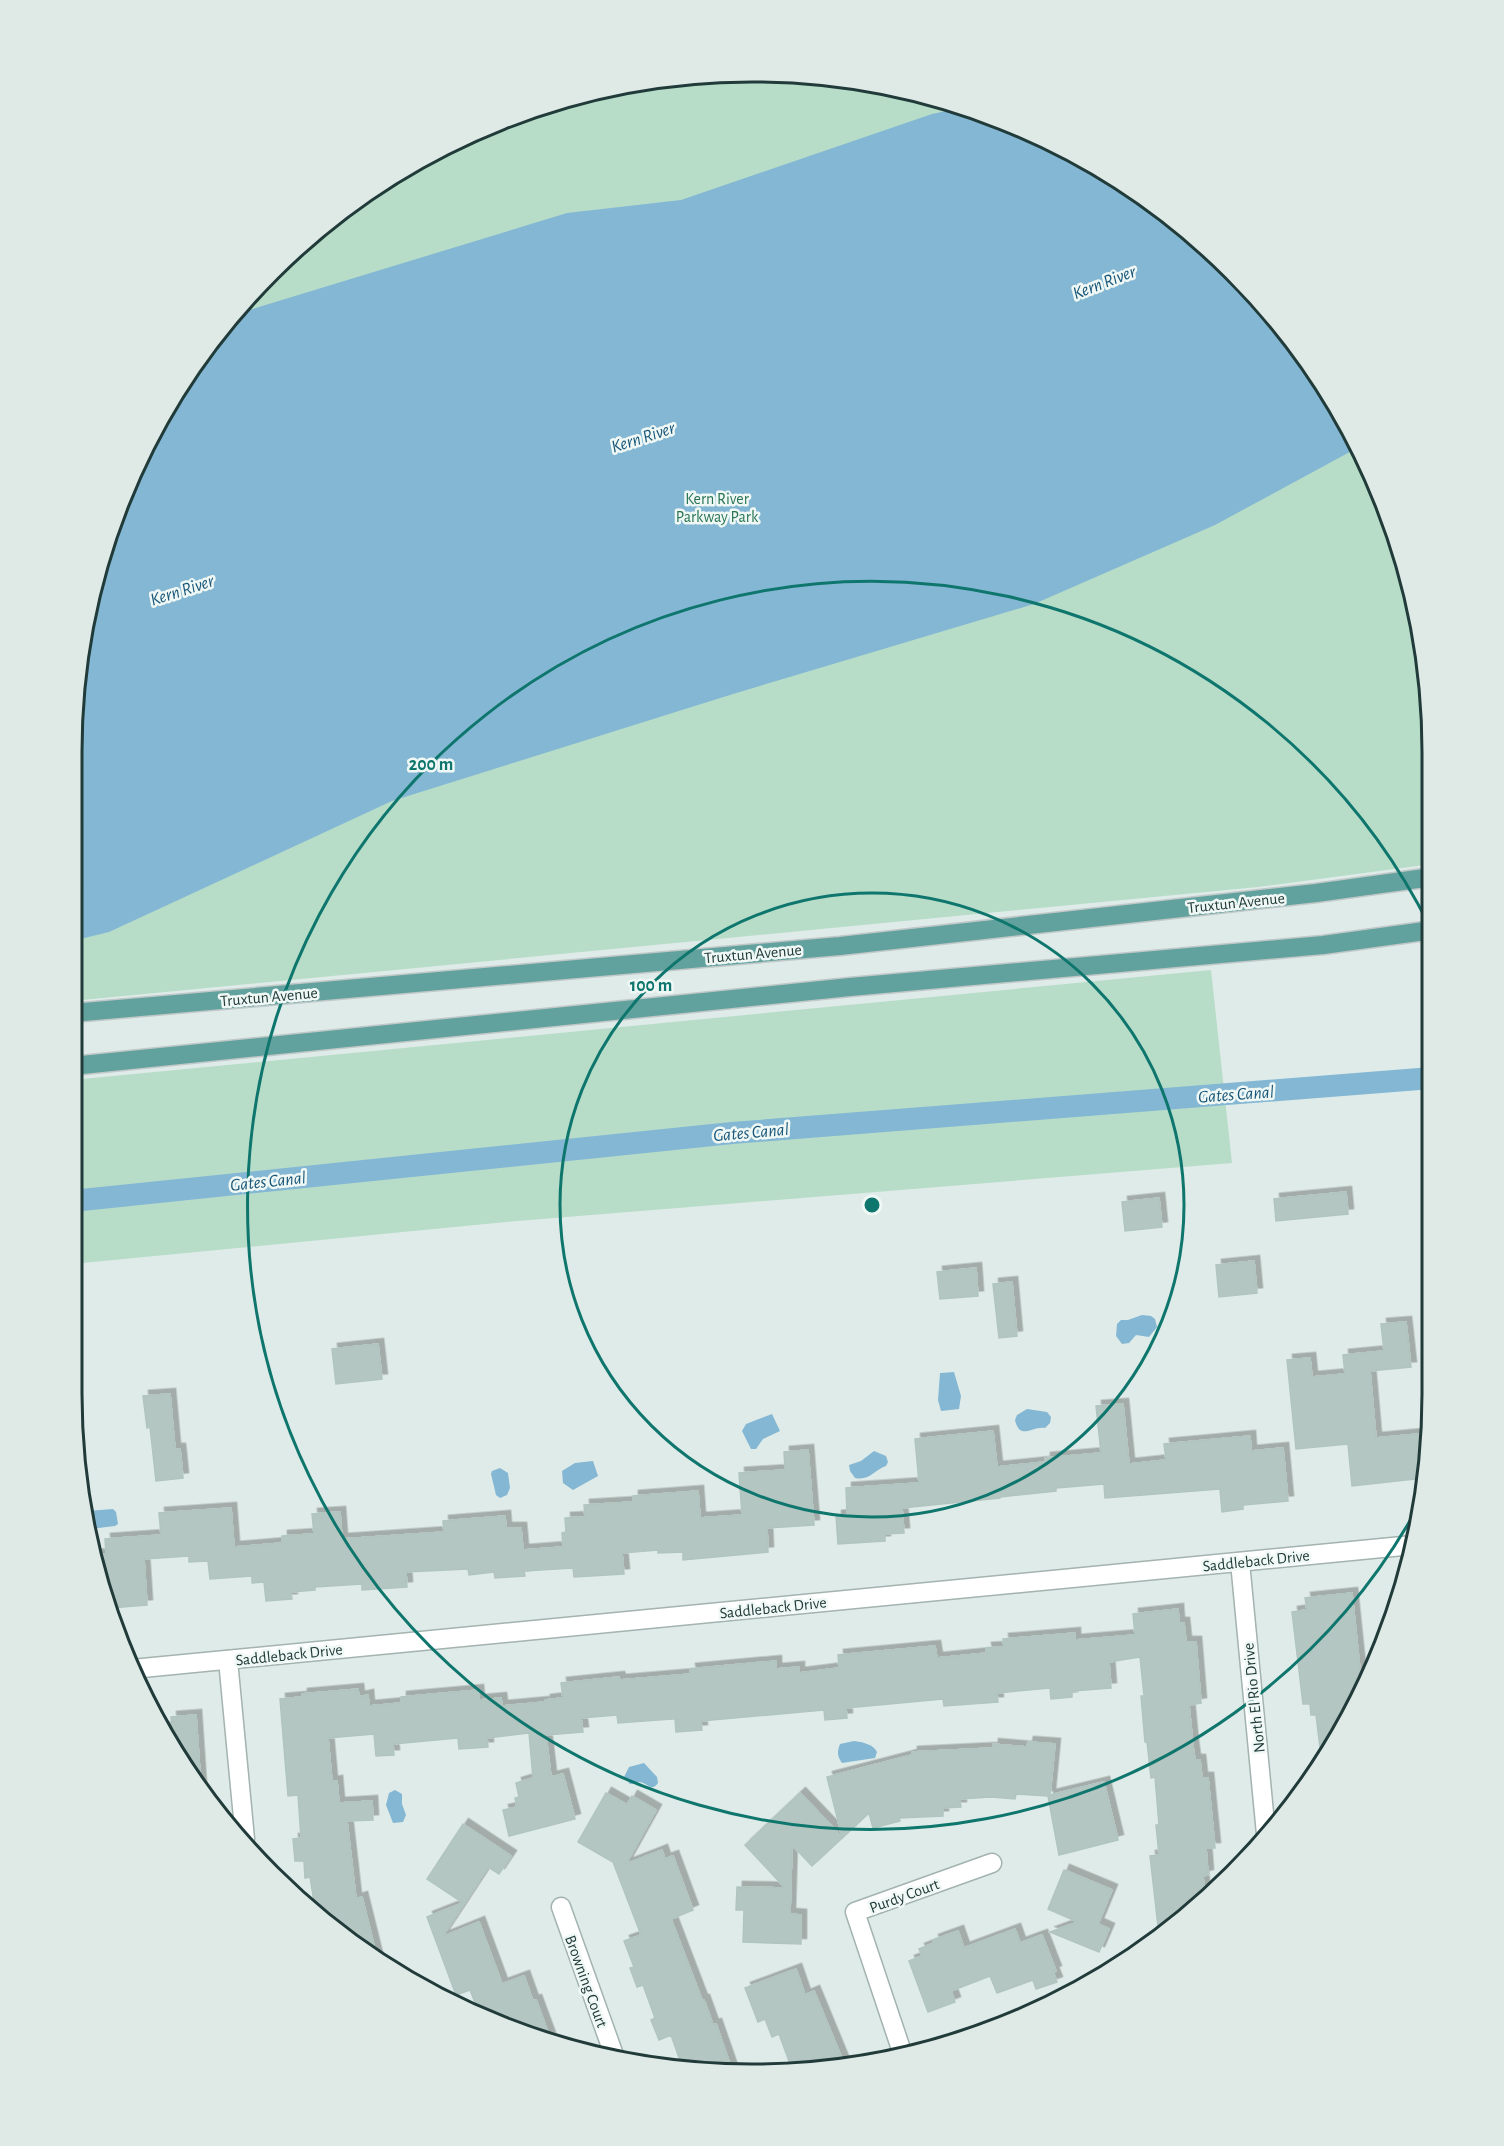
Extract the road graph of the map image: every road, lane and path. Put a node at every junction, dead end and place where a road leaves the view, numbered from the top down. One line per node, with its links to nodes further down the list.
1 (1422, 878): 3 (main road, Truxtun Avenue)
2 (1422, 931): 4 (main road)
3 (82, 1012)
4 (82, 1065)
5 (1404, 1546): 6 (street, Saddleback Drive)
6 (1240, 1562): 7 (street, Saddleback Drive); 9 (street, North El Rio Drive)
7 (228, 1660): 8 (street, Saddleback Drive); 10 (street)
8 (142, 1668)
9 (1265, 1823)
10 (244, 1829)
11 (992, 1863): 13 (street, Purdy Court)
12 (561, 1906): 14 (street, Browning Court)
13 (900, 2047)
14 (612, 2049)

